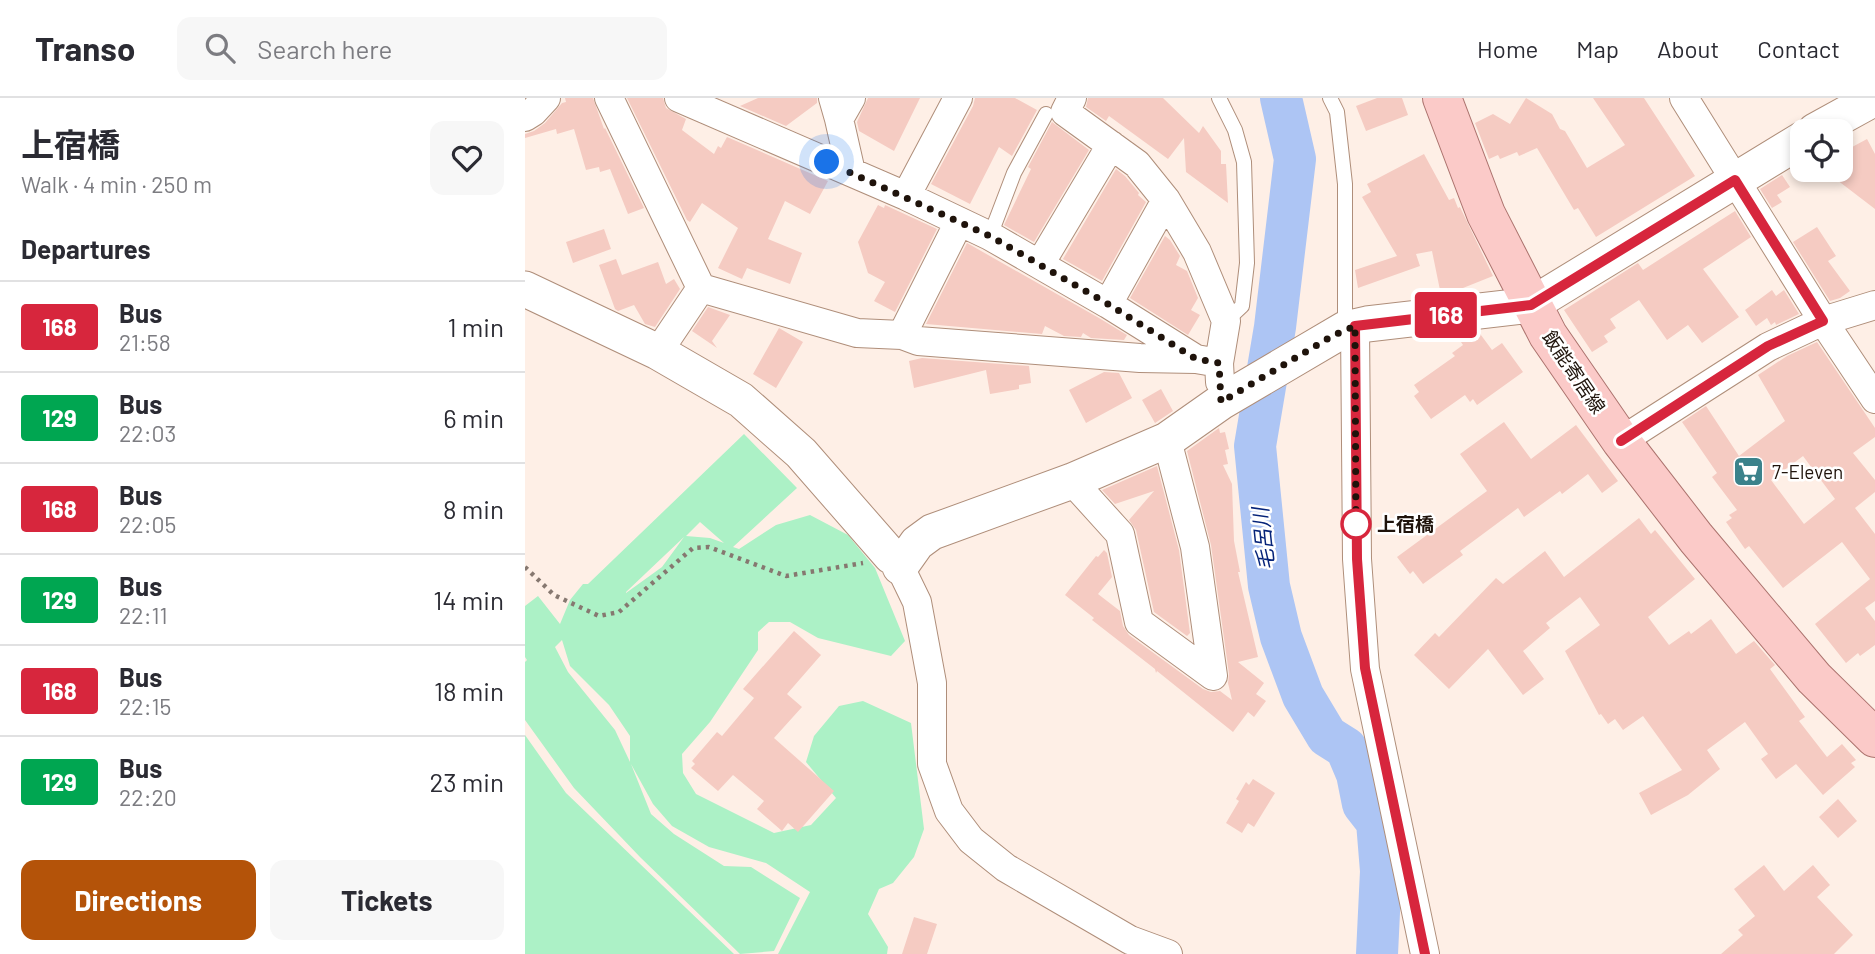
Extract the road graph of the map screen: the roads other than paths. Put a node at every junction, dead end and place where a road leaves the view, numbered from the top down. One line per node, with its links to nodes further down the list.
1 (547, 98): 13 (street)
2 (608, 98): 24 (street)
3 (679, 98): 17 (street)
4 (958, 98): 19 (street)
5 (1072, 98): 15 (street)
6 (1219, 98): 29 (lane)
7 (1330, 98): 31 (lane)
8 (1442, 98): 27 (main road, 飯能寄居線)
9 (1684, 98): 18 (street)
10 (1875, 98): 14 (street)
11 (841, 105): 17 (street)
12 (1045, 114): 22 (lane)
13 (525, 117)
14 (1837, 119)
15 (1111, 145): 20 (street); 23 (street)
16 (1790, 147): 18 (street)
17 (852, 172): 19 (street)
18 (1735, 180): 27 (street); 30 (street)
19 (906, 196): 21 (street)
20 (1166, 200): 26 (street); 29 (street)
21 (959, 222): 22 (street); 32 (street)
22 (990, 236): 23 (street)
23 (1041, 264): 26 (street)
24 (701, 288): 32 (street); 33 (street)
25 (525, 289): 33 (street)
26 (1108, 304): 34 (street)
27 (1531, 305): 31 (street); 38 (main road, 飯能寄居線)
28 (1875, 305): 30 (street)
29 (1226, 321): 34 (street)
30 (1823, 321): 36 (street); 38 (street)
31 (1345, 330): 35 (street); 44 (street)
32 (902, 335): 34 (street)
33 (658, 352): 40 (street)
34 (1207, 361): 35 (street)
35 (1230, 397): 37 (street)
36 (1875, 399)
37 (1167, 440): 39 (street); 39 (street)
38 (1621, 441): 41 (main road, 飯能寄居線)
39 (1072, 481): 40 (street)
40 (895, 562): 42 (street)
41 (1875, 737)
42 (1129, 947): 43 (street)
43 (1168, 954)
44 (1425, 954)

